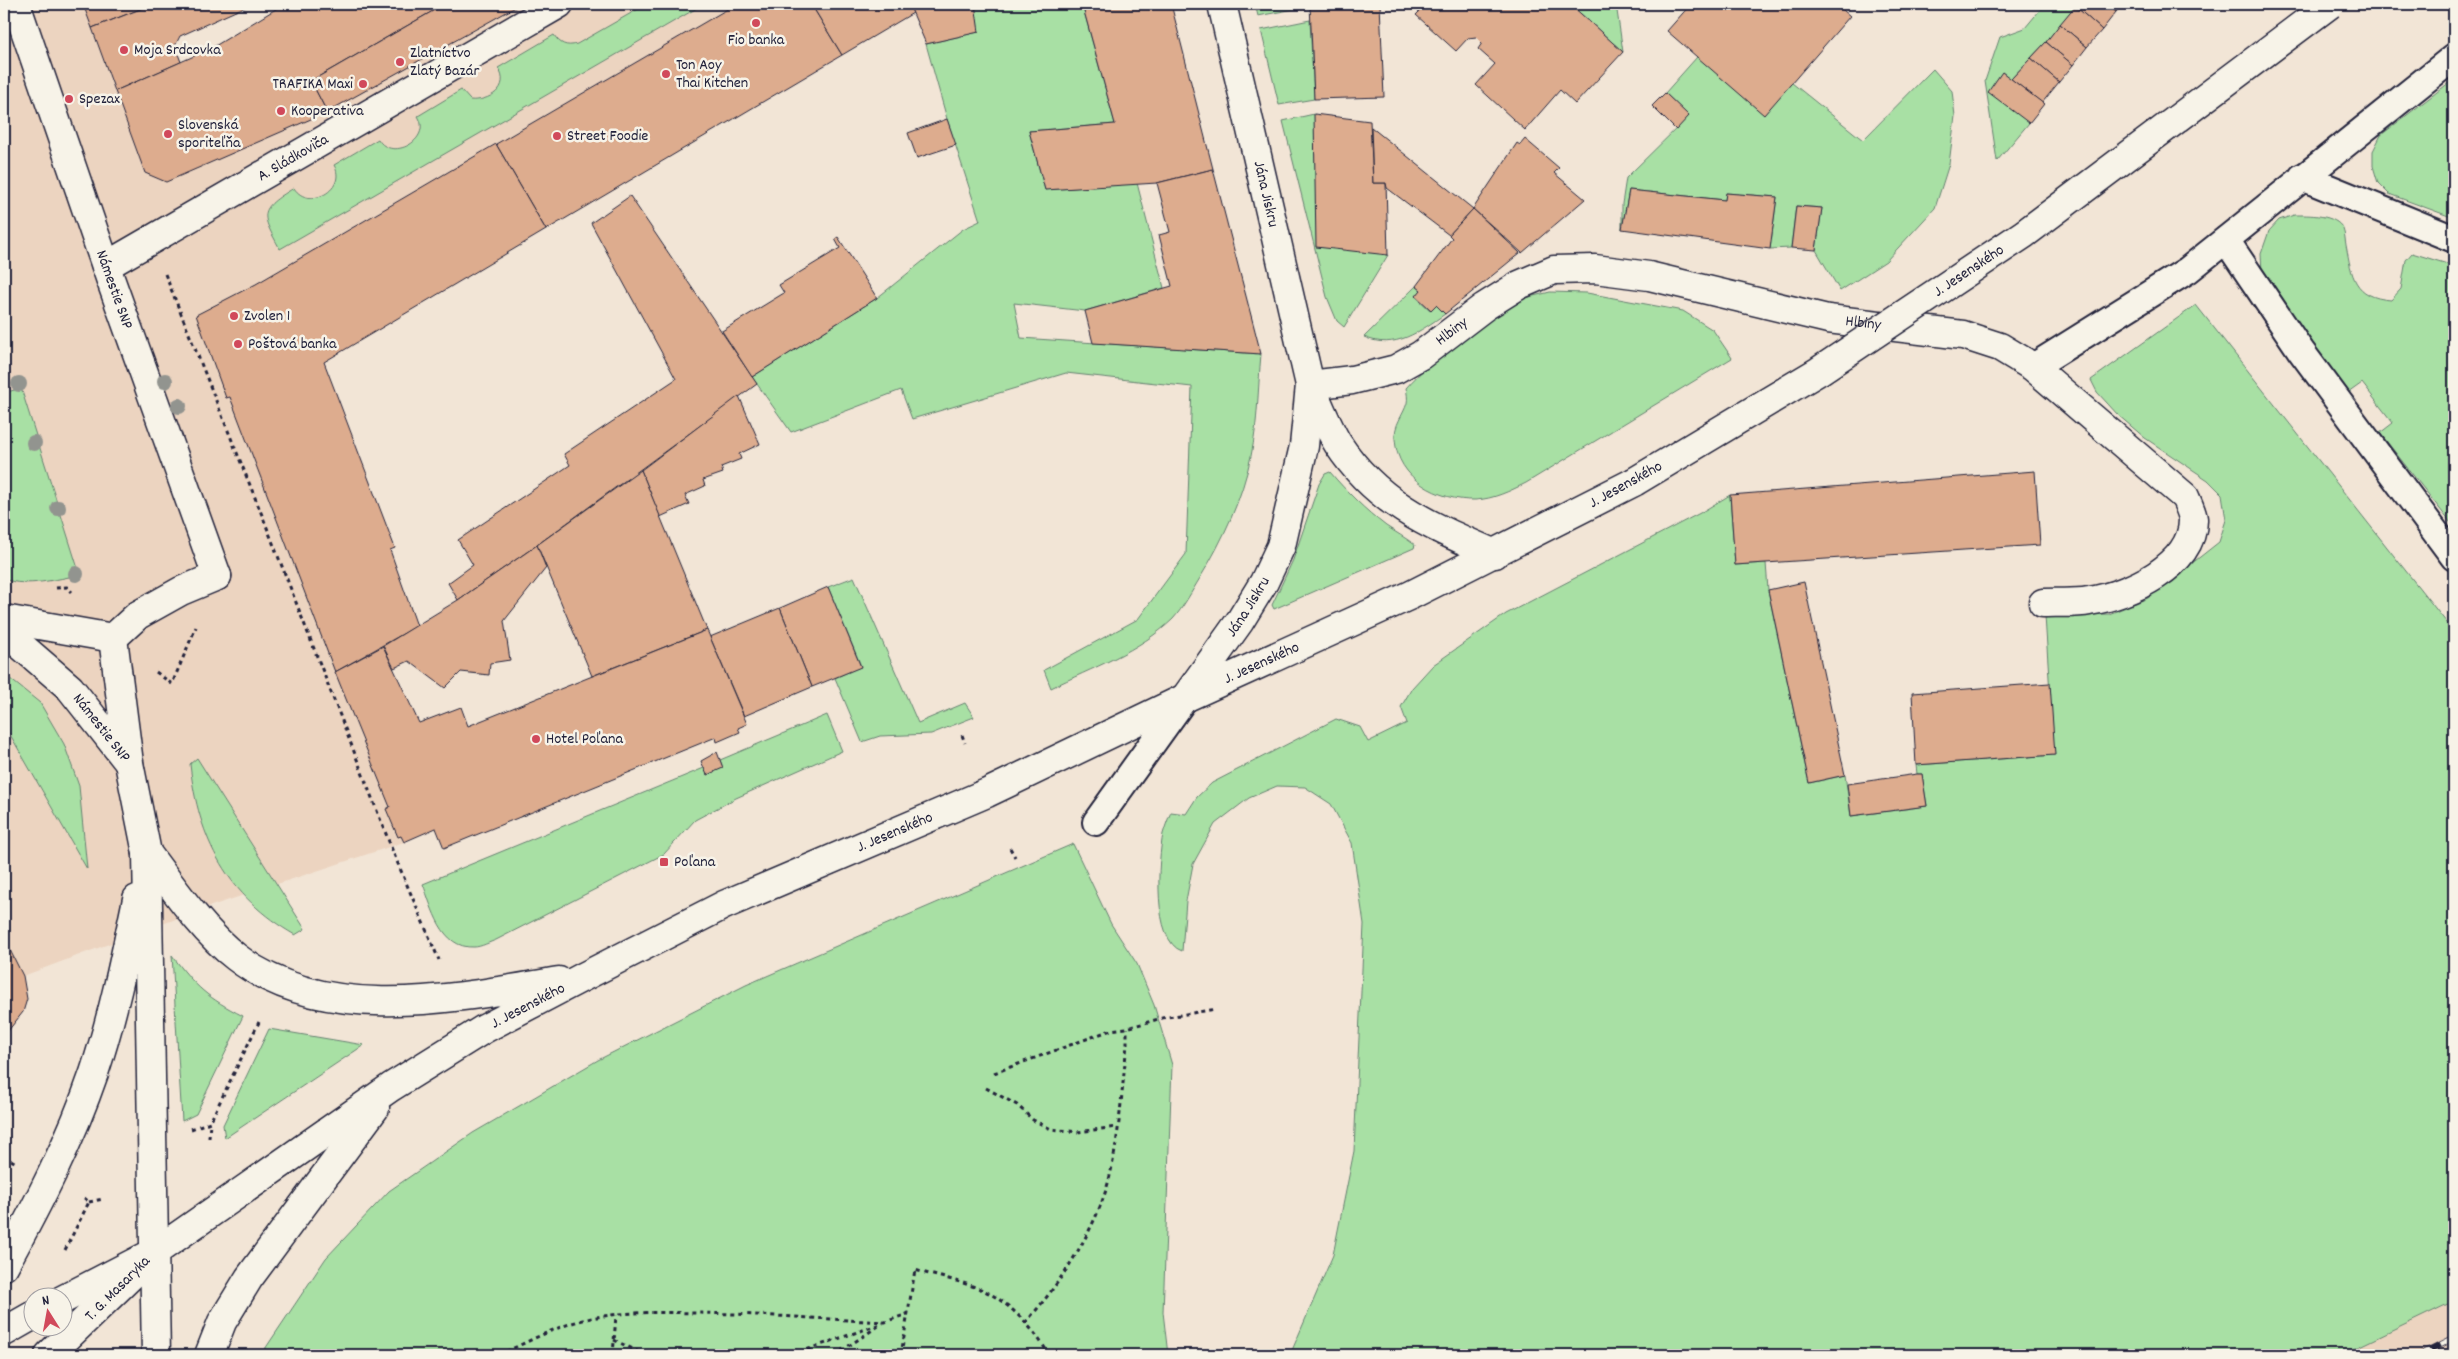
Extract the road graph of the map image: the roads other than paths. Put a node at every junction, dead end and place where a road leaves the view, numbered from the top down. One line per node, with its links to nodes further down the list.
1 (16, 4): 9 (street, Námestie SNP)
2 (559, 4): 9 (street, A. Sládkoviča)
3 (1222, 4): 11 (street, Jána Jiskru)
4 (2330, 4): 12 (street, J. Jesenského, bridge)
5 (2454, 57): 6 (lane)
6 (2302, 177): 7 (lane); 8 (lane)
7 (2454, 239)
8 (2226, 240): 10 (lane); 13 (lane)
9 (106, 266): 17 (street, Námestie SNP)
10 (2033, 368): 11 (street, Hlbiny); 14 (street, Hlbiny)
11 (1310, 385): 12 (street, Jána Jiskru); 18 (street, Jána Jiskru)
12 (1495, 554): 18 (street, J. Jesenského)
13 (2454, 557)
14 (2043, 603)
15 (4, 619): 17 (street)
16 (4, 630): 19 (street, Námestie SNP)
17 (113, 638): 19 (street)
18 (1185, 698): 20 (lane); 22 (street, J. Jesenského)
19 (129, 762): 21 (street, Námestie SNP)
20 (1096, 822)
21 (147, 853): 22 (street); 24 (street); 25 (street)
22 (583, 977): 23 (street, J. Jesenského)
23 (391, 1087): 24 (street, J. Jesenského); 31 (street)
24 (154, 1252): 26 (street, T. G. Masaryka); 29 (street, T. G. Masaryka); 30 (street)
25 (4, 1266)
26 (72, 1295)
27 (22, 1322): 28 (street)
28 (4, 1332)
29 (49, 1355)
30 (156, 1355)
31 (209, 1355)

